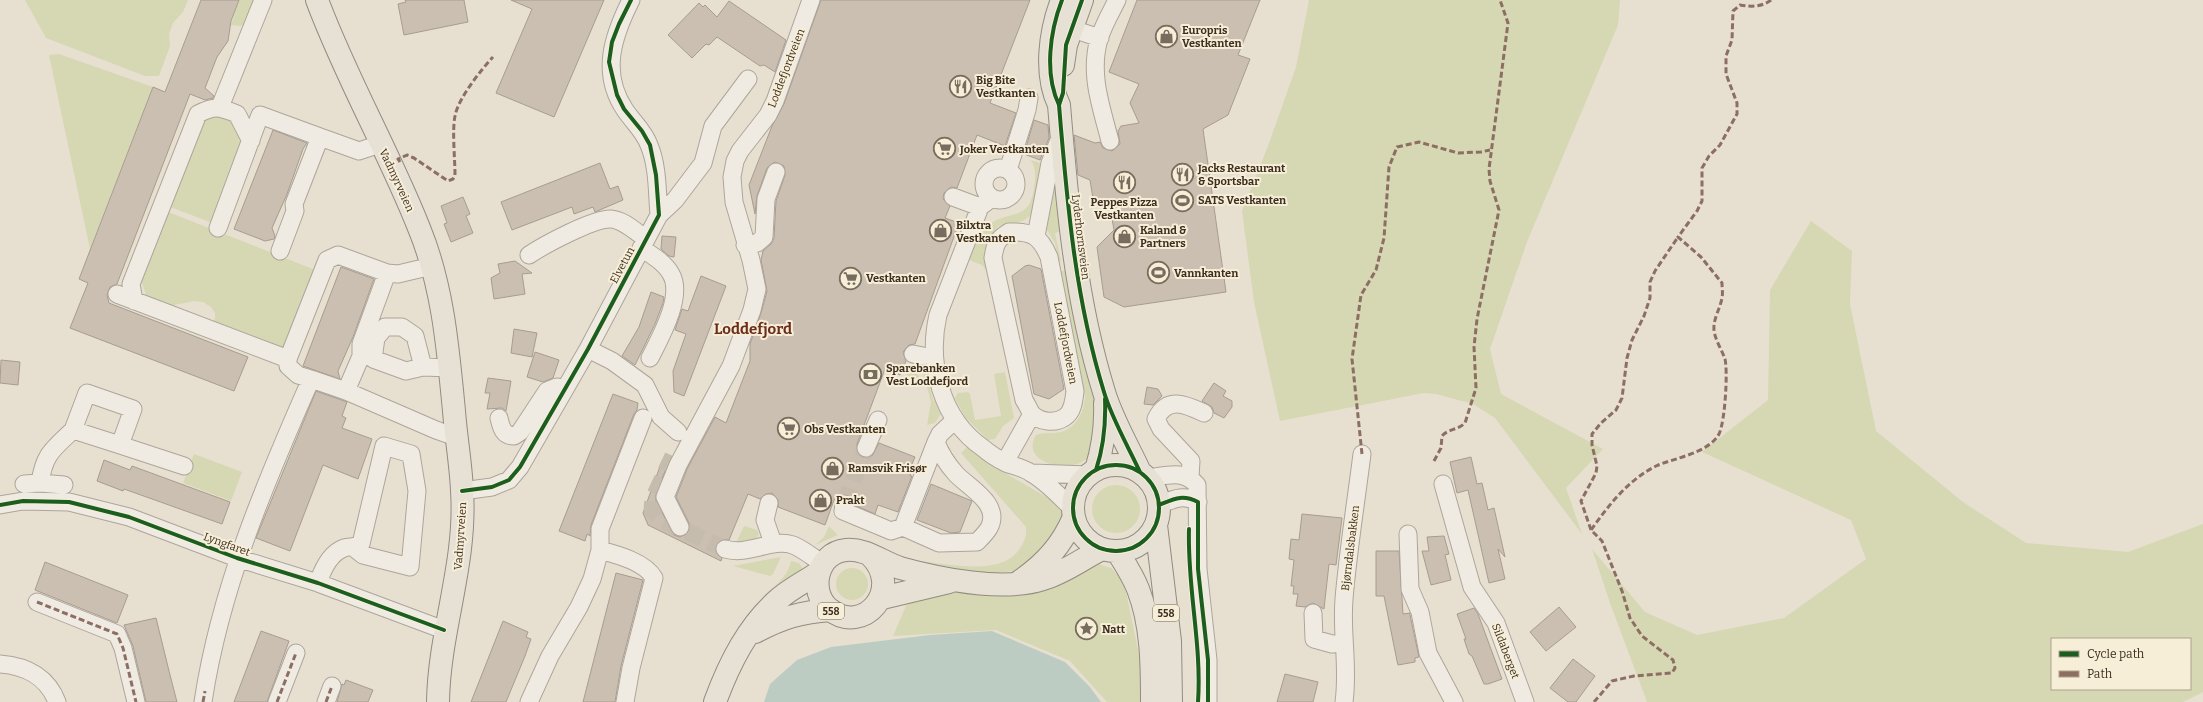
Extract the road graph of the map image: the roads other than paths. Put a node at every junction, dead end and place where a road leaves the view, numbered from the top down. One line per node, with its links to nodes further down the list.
1 (263, 0): 12 (street)
2 (317, 0): 17 (main road, Vadmyrveien)
3 (631, 0): 22 (street)
4 (811, 0): 27 (street, Loddefjordveien)
5 (1062, 0): 8 (main road, Lyderhornsveien)
6 (1082, 0): 8 (main road, Lyderhornsveien)
7 (1117, 0): 9 (street)
8 (1063, 26): 9 (street); 13 (main road, Lyderhornsveien)
9 (1100, 38): 16 (street)
10 (748, 79): 22 (street, Elvetun)
11 (1029, 98): 18 (street)
12 (220, 107): 15 (street); 32 (street)
13 (1061, 135): 24 (street); 41 (main road, Lyderhornsveien)
14 (320, 137): 15 (street); 17 (street); 26 (street)
15 (250, 141): 23 (street)
16 (1110, 141)
17 (380, 144): 29 (main road, Vadmyrveien)
18 (1008, 170): 21 (street); 21 (street)
19 (776, 172): 27 (street)
20 (953, 197): 21 (street)
21 (986, 203): 47 (street)
22 (659, 214): 25 (street, Elvetun)
23 (218, 228)
24 (1036, 236): 43 (street); 43 (street, Loddefjordveien)
25 (644, 244): 28 (street, Elvetun); 33 (street, Elvetun); 34 (street, Elvetun)
26 (280, 251)
27 (748, 253): 48 (street); 71 (street)
28 (529, 255)
29 (432, 266): 30 (street); 37 (main road, Vadmyrveien)
30 (387, 273): 35 (street); 40 (street)
31 (117, 294): 32 (street)
32 (134, 300): 35 (street)
33 (588, 349): 39 (street, Elvetun); 48 (street)
34 (650, 358)
35 (288, 359): 38 (street)
36 (423, 367): 37 (street)
37 (450, 368): 50 (main road, Vadmyrveien)
38 (310, 379): 40 (street); 80 (street)
39 (564, 389): 44 (street); 64 (street, Elvetun)
40 (346, 391): 50 (street)
41 (1104, 393): 58 (main road, Lyderhornsveien); 60 (main road, Lyderhornsveien)
42 (1204, 413): 61 (street)
43 (1032, 414): 56 (street)
44 (499, 418)
45 (642, 418): 77 (street)
46 (878, 420): 53 (street)
47 (955, 420): 51 (street); 56 (street)
48 (679, 427): 55 (street)
49 (73, 430): 52 (street); 52 (street); 63 (street)
50 (456, 437): 64 (main road, Vadmyrveien)
51 (936, 442): 72 (street); 72 (street)
52 (120, 445): 57 (street)
53 (866, 448)
54 (1362, 454): 91 (street, Bjørndalsbakken)
55 (672, 456)
56 (1005, 462): 59 (street)
57 (184, 466)
58 (1092, 472): 59 (street); 60 (main road); 69 (main road)
59 (1032, 473): 69 (street)
60 (1144, 475): 61 (street); 70 (main road, 558)
61 (1190, 477): 65 (street)
62 (1443, 484): 109 (street, Sildaberget)
63 (64, 485)
64 (462, 491): 89 (main road, Vadmyrveien)
65 (1198, 502): 70 (street); 106 (street)
66 (769, 503): 74 (street)
67 (844, 504): 72 (street)
68 (0, 505): 80 (street, Lyngfaret)
69 (1073, 513): 78 (main road); 84 (main road)
70 (1157, 515): 78 (main road); 105 (main road, 558)
71 (680, 527)
72 (903, 527)
73 (1408, 534): 108 (street)
74 (773, 543): 76 (street); 81 (street)
75 (354, 548): 75 (street); 83 (street)
76 (725, 549)
77 (600, 550): 101 (street); 102 (street)
78 (1110, 550): 84 (main road); 104 (main road, 558)
79 (870, 555): 81 (main road); 82 (main road); 85 (main road)
80 (237, 558): 83 (street, Lyngfaret); 97 (street, Lyngfaret)
81 (821, 568): 87 (main road, 558); 90 (main road)
82 (956, 581): 84 (main road); 85 (main road)
83 (318, 583): 89 (street, Lyngfaret)
84 (1017, 583)
85 (882, 598): 87 (main road, 558)
86 (37, 602): 96 (street)
87 (831, 610): 90 (main road, 558)
88 (1313, 613): 91 (street)
89 (444, 630): 100 (main road, Vadmyrveien)
90 (748, 635): 103 (main road)
91 (1344, 643): 107 (street, Bjørndalsbakken)
92 (296, 653): 98 (street)
93 (0, 664): 95 (street)
94 (332, 686): 99 (street)
95 (57, 702)
96 (136, 702)
97 (203, 702)
98 (277, 702)
99 (326, 702)
100 (438, 702)
101 (529, 702)
102 (625, 702)
103 (714, 702)
104 (1152, 702)
105 (1171, 702)
106 (1208, 702)
107 (1344, 702)
108 (1454, 702)
109 (1525, 702)

